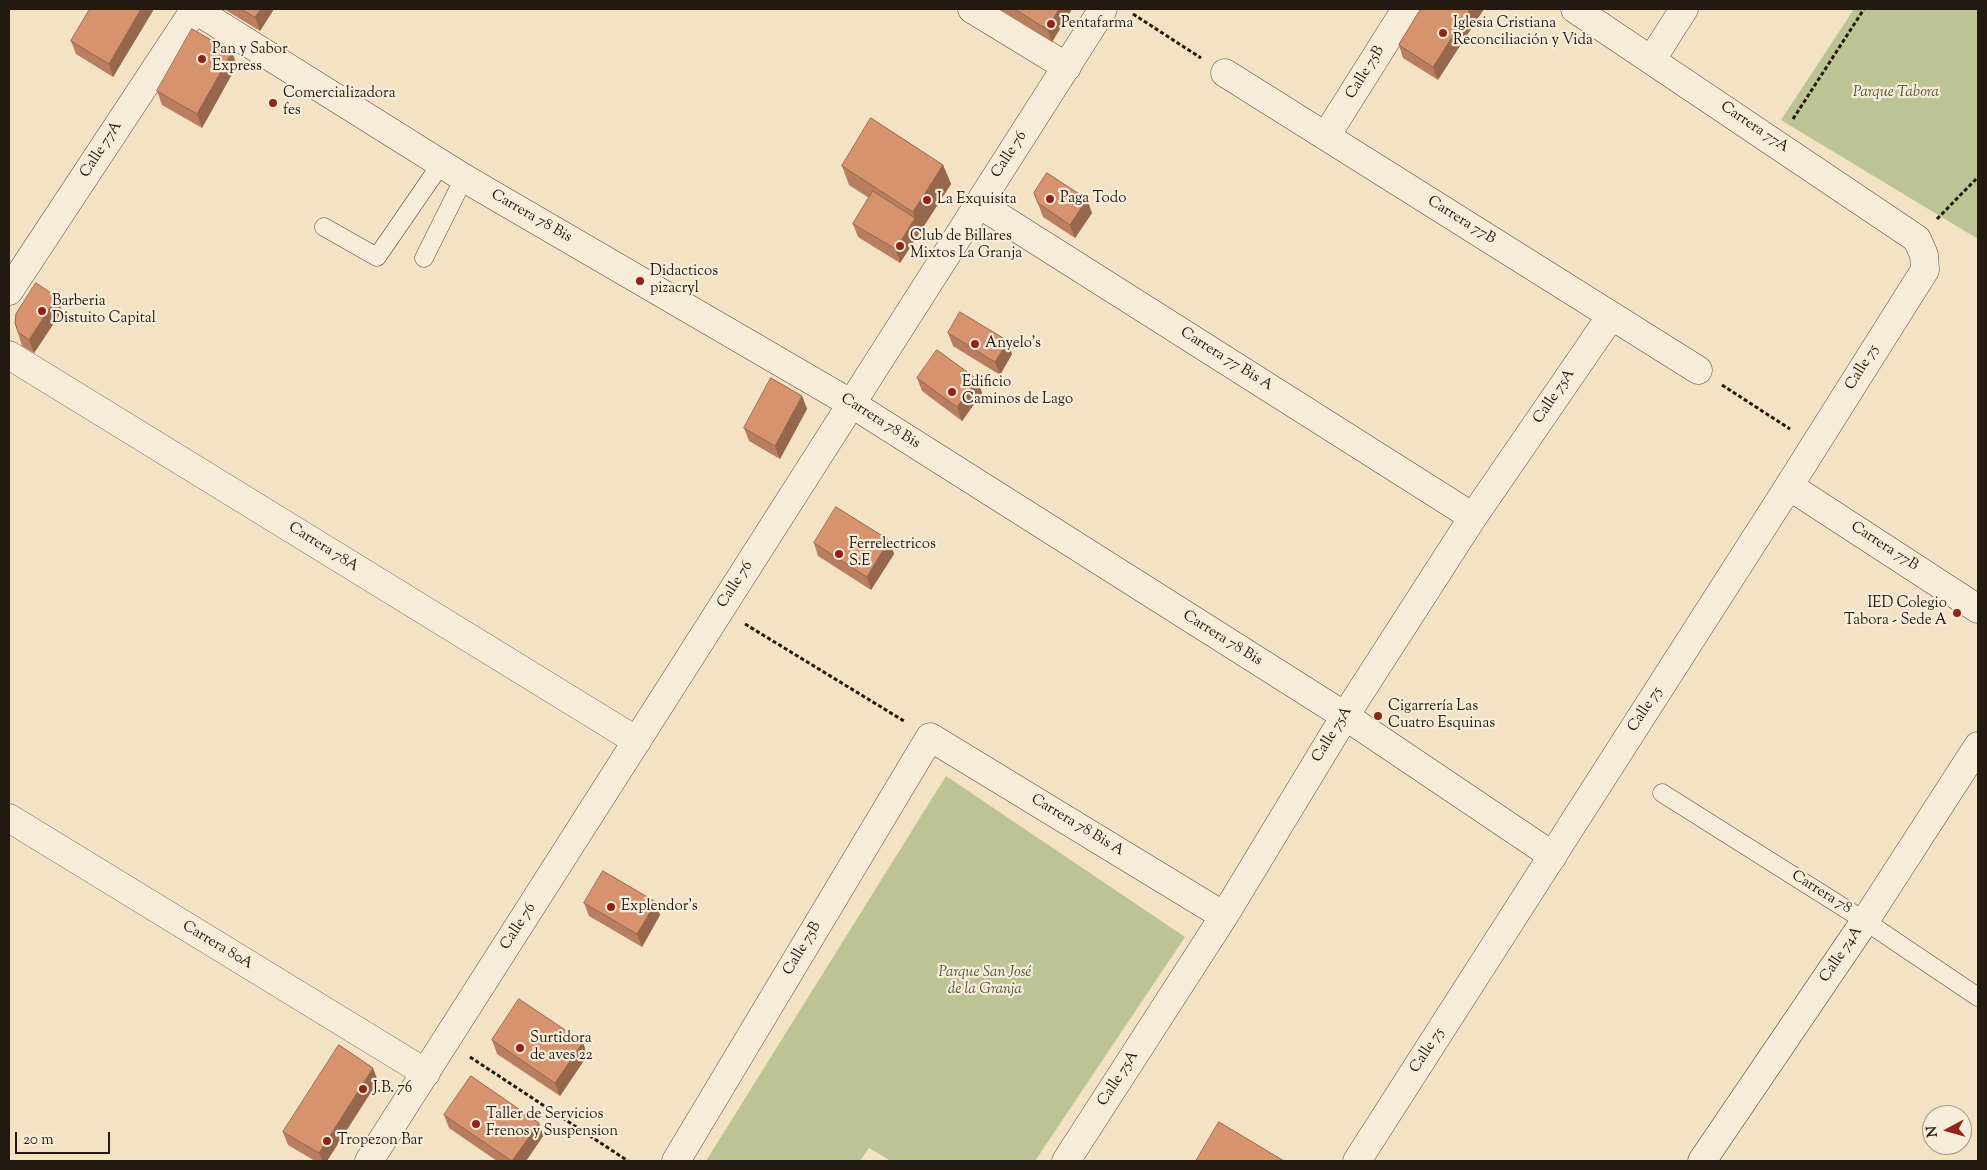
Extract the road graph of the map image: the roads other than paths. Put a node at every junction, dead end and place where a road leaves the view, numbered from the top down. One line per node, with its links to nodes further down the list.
1 (195, 9): 11 (street, Carrera 78 Bis); 17 (street, Calle 77A)
2 (972, 9): 8 (street)
3 (1103, 9): 8 (street, Calle 76)
4 (1406, 9): 10 (street, Calle 75B)
5 (1575, 9): 7 (street, Carrera 77A)
6 (1684, 9): 7 (street)
7 (1652, 59): 15 (street, Carrera 77A)
8 (1067, 67): 13 (street, Calle 76)
9 (1225, 73): 10 (street, Carrera 77B)
10 (1326, 136): 18 (street, Carrera 77B)
11 (441, 164): 12 (street, Carrera 78 Bis); 14 (lane)
12 (464, 178): 16 (lane); 21 (street, Carrera 78 Bis)
13 (979, 204): 21 (street, Calle 76); 23 (street, Carrera 77 Bis A)
14 (324, 228)
15 (1921, 247): 22 (street, Calle 75)
16 (424, 258)
17 (9, 291)
18 (1611, 316): 20 (street, Carrera 77B); 23 (street, Calle 75A)
19 (9, 355): 27 (street, Carrera 78A)
20 (1698, 370)
21 (852, 404): 25 (street, Carrera 78 Bis); 27 (street, Calle 76)
22 (1789, 486): 24 (street, Carrera 77B); 31 (street, Calle 75)
23 (1473, 517): 25 (street, Calle 75A)
24 (1978, 609)
25 (1344, 716): 31 (street, Carrera 78 Bis); 32 (street, Calle 75A)
26 (930, 737): 32 (street, Carrera 78 Bis A); 37 (street, Calle 75B)
27 (637, 741): 35 (street, Calle 76)
28 (1978, 746): 33 (street, Calle 74A)
29 (1662, 793): 33 (lane, Carrera 78)
30 (9, 818): 35 (street, Carrera 80A)
31 (1553, 856): 39 (street, Calle 75)
32 (1224, 916): 38 (street, Calle 75A)
33 (1865, 921): 34 (lane, Carrera 78); 40 (street, Calle 74A)
34 (1978, 997)
35 (426, 1073): 36 (street, Calle 76)
36 (369, 1161)
37 (676, 1161)
38 (1066, 1161)
39 (1357, 1161)
40 (1702, 1161)

